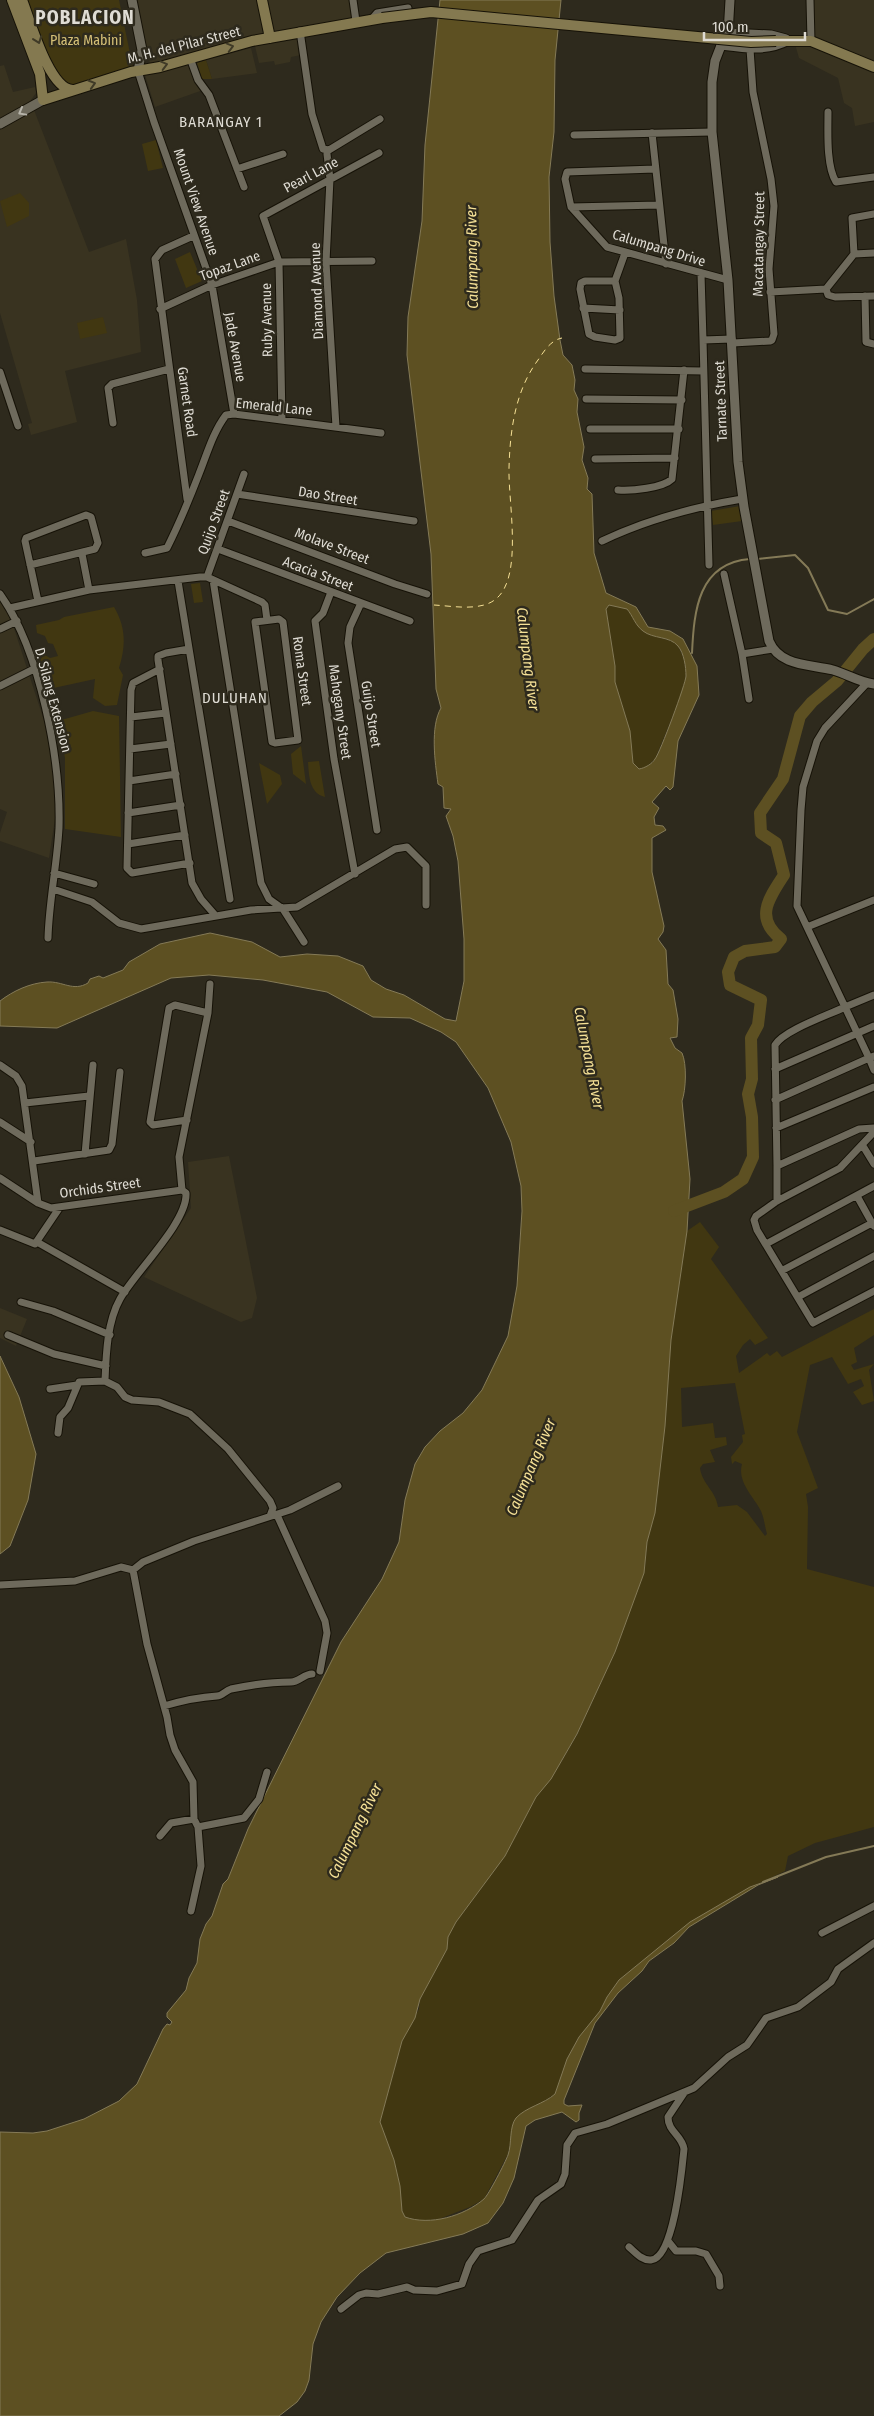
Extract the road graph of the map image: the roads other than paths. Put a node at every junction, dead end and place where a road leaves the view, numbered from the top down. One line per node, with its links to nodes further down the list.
1 (12, 0): 22 (main road)
2 (22, 0): 21 (main road, one-way to 21)
3 (132, 0): 20 (street)
4 (262, 0): 13 (main road)
5 (353, 0): 10 (street)
6 (730, 0): 12 (street)
7 (810, 0): 15 (street)
8 (408, 8): 9 (street)
9 (377, 18): 10 (main road, M. H. del Pilar Street); 14 (main road, M. H. del Pilar Street, bridge)
10 (356, 21): 11 (main road, M. H. del Pilar Street)
11 (300, 31): 13 (main road, M. H. del Pilar Street); 26 (street)
12 (728, 33): 14 (street)
13 (270, 38): 18 (main road, M. H. del Pilar Street, one-way to 13)
14 (791, 40): 15 (main road, M. H. del Pilar Street); 17 (street)
15 (811, 41): 19 (main road, M. H. del Pilar Street)
16 (721, 45): 17 (street); 28 (street, Tarnate Street)
17 (750, 49): 56 (street, Macatangay Street)
18 (190, 58): 20 (main road, M. H. del Pilar Street, one-way to 18); 34 (street)
19 (874, 67)
20 (138, 71): 23 (main road, M. H. del Pilar Street, one-way to 20); 43 (street, Mount View Avenue)
21 (54, 78): 22 (main road); 23 (main road)
22 (42, 83): 24 (main road)
23 (72, 90): 24 (main road, M. H. del Pilar Street)
24 (43, 100): 27 (street, M. H. del Pilar Street, one-way to 27)
25 (828, 112): 36 (street)
26 (380, 119)
27 (0, 124)
28 (712, 132): 29 (street); 52 (street, Tarnate Street)
29 (652, 133): 30 (street); 35 (street)
30 (574, 135)
31 (379, 153): 37 (street, Pearl Lane)
32 (283, 154): 34 (street)
33 (327, 154): 37 (street, Diamond Avenue)
34 (238, 169): 38 (street)
35 (655, 169): 39 (street); 40 (street, Calumpang Drive)
36 (874, 177)
37 (330, 178): 42 (street, Pearl Lane); 49 (street, Diamond Avenue)
38 (244, 187)
39 (659, 204): 40 (street); 50 (street)
40 (571, 207): 44 (street, Calumpang Drive)
41 (874, 214): 46 (street)
42 (264, 223): 48 (street, Ruby Avenue)
43 (193, 236): 54 (street, Mount View Avenue); 60 (street, Garnet Road)
44 (625, 253): 50 (street, Calumpang Drive); 53 (street)
45 (874, 253): 46 (street)
46 (854, 254): 55 (street)
47 (372, 260): 49 (street, Topaz Lane)
48 (279, 262): 49 (street, Topaz Lane); 54 (street, Topaz Lane); 73 (street, Ruby Avenue)
49 (326, 262): 76 (street, Diamond Avenue)
50 (666, 264): 51 (street, Calumpang Drive)
51 (701, 274): 52 (street, Calumpang Drive); 62 (street)
52 (728, 280): 63 (street, Tarnate Street)
53 (615, 281): 59 (street); 61 (street)
54 (212, 285): 60 (street, Topaz Lane); 72 (street, Jade Avenue)
55 (826, 289): 56 (street); 57 (street)
56 (770, 292): 63 (street, Macatangay Street)
57 (864, 296): 58 (street); 64 (street)
58 (874, 296)
59 (582, 308): 61 (street); 61 (street)
60 (160, 309): 66 (street, Garnet Road)
61 (620, 310)
62 (703, 340): 63 (street); 68 (street)
63 (733, 341): 86 (street, Tarnate Street)
64 (874, 344)
65 (585, 369): 67 (street)
66 (170, 370): 74 (street); 85 (street, Garnet Road)
67 (684, 370): 68 (street); 71 (street)
68 (703, 371): 87 (street)
69 (0, 372): 75 (street)
70 (586, 399): 71 (street)
71 (682, 400): 78 (street)
72 (234, 414): 73 (street, Emerald Lane); 85 (street, Emerald Lane)
73 (282, 420): 76 (street, Emerald Lane)
74 (113, 423)
75 (18, 426)
76 (336, 427): 79 (street, Emerald Lane)
77 (590, 429): 78 (street)
78 (679, 429): 80 (street)
79 (382, 433)
80 (675, 458): 81 (street); 83 (street)
81 (595, 459)
82 (244, 474): 84 (street, Quijo Street)
83 (618, 490)
84 (238, 494): 88 (street, Quijo Street); 89 (street, Dao Street)
85 (187, 499): 92 (street, Emerald Lane)
86 (742, 499): 87 (street); 111 (street, Tarnate Street)
87 (707, 505): 90 (street); 95 (street)
88 (228, 521): 91 (street, Quijo Street); 102 (street, Molave Street)
89 (414, 521)
90 (602, 541)
91 (218, 549): 97 (street, Quijo Street); 100 (street, Acacia Street)
92 (145, 553)
93 (82, 554): 94 (street); 94 (street); 99 (street)
94 (30, 565): 103 (street)
95 (710, 565)
96 (724, 574): 112 (street)
97 (210, 578): 98 (street); 106 (street); 137 (street)
98 (178, 581): 99 (street); 110 (street)
99 (89, 590): 103 (street)
100 (331, 592): 104 (street, Acacia Street); 131 (street, Mahogany Street)
101 (0, 594): 105 (street, D. Silang Extension)
102 (426, 594)
103 (38, 601): 105 (street)
104 (360, 603): 108 (street, Acacia Street); 126 (street, Guijo Street)
105 (10, 608): 107 (street, D. Silang Extension)
106 (267, 620): 106 (street, Roma Street)
107 (17, 621): 109 (street); 113 (street, D. Silang Extension)
108 (410, 621)
109 (0, 629)
110 (189, 649): 114 (street); 134 (street)
111 (773, 649): 112 (street); 115 (street)
112 (742, 654): 117 (street)
113 (34, 669): 116 (street); 130 (street, D. Silang Extension)
114 (160, 669): 118 (street); 119 (street)
115 (870, 684): 139 (street)
116 (0, 686)
117 (749, 699)
118 (166, 713): 119 (street); 120 (street)
119 (131, 717): 121 (street)
120 (171, 744): 121 (street); 122 (street)
121 (130, 750): 123 (street)
122 (176, 774): 123 (street); 124 (street)
123 (129, 781): 125 (street)
124 (181, 804): 125 (street); 127 (street)
125 (128, 813): 128 (street)
126 (377, 830)
127 (184, 835): 128 (street); 129 (street)
128 (128, 844): 129 (street)
129 (190, 863): 138 (street)
130 (54, 873): 132 (street); 133 (street, D. Silang Extension)
131 (355, 874): 136 (street); 137 (street)
132 (94, 884)
133 (53, 889): 138 (street); 140 (street, D. Silang Extension)
134 (230, 899)
135 (874, 900): 139 (street)
136 (426, 905)
137 (283, 909): 138 (street); 141 (street)
138 (215, 916)
139 (807, 927): 144 (street)
140 (48, 938)
141 (304, 942)
142 (210, 984): 145 (street)
143 (874, 995): 144 (street)
144 (845, 1007): 147 (street); 151 (street)
145 (208, 1013): 158 (street); 158 (street)
146 (874, 1026): 147 (street)
147 (858, 1033): 148 (street); 151 (street)
148 (871, 1057): 152 (street); 156 (street)
149 (0, 1065): 157 (street)
150 (93, 1065): 155 (street)
151 (774, 1069): 156 (street)
152 (874, 1070)
153 (120, 1072): 164 (street)
154 (874, 1087): 160 (street)
155 (89, 1096): 157 (street); 164 (street)
156 (775, 1100): 160 (street)
157 (26, 1104): 162 (street)
158 (187, 1120): 170 (street)
159 (0, 1122): 162 (street)
160 (776, 1128): 167 (street)
161 (874, 1130): 163 (street); 167 (street)
162 (31, 1142): 165 (street)
163 (863, 1146): 166 (street); 172 (street)
164 (85, 1154): 165 (street)
165 (34, 1161): 173 (street)
166 (874, 1164)
167 (777, 1166): 172 (street)
168 (0, 1178): 173 (street, Orchids Street)
169 (874, 1186): 171 (street)
170 (182, 1190): 174 (street, Orchids Street); 182 (street)
171 (857, 1196): 175 (street); 178 (street)
172 (777, 1201): 178 (street)
173 (38, 1203): 174 (street, Orchids Street)
174 (60, 1207): 177 (street)
175 (873, 1224): 180 (street)
176 (0, 1230): 177 (street)
177 (37, 1242): 182 (street)
178 (766, 1244): 180 (street)
179 (874, 1256): 183 (street)
180 (783, 1270): 183 (street)
181 (874, 1291): 183 (street)
182 (125, 1292): 185 (street)
183 (798, 1297)
184 (21, 1302): 185 (street)
185 (110, 1335): 187 (street)
186 (8, 1336): 187 (street)
187 (106, 1366): 188 (street)
188 (105, 1381): 189 (street); 193 (street)
189 (77, 1385): 190 (street); 191 (street)
190 (50, 1389)
191 (58, 1433)
192 (338, 1486): 193 (street)
193 (273, 1516): 194 (street); 196 (street)
194 (132, 1570): 195 (street); 198 (street)
195 (0, 1585)
196 (320, 1672)
197 (312, 1674): 198 (street)
198 (164, 1706): 200 (street)
199 (267, 1772): 201 (street)
200 (194, 1819): 201 (street); 202 (street)
201 (198, 1827): 204 (street)
202 (160, 1836)
203 (874, 1906): 205 (street)
204 (191, 1911)
205 (822, 1933)
206 (874, 1943): 207 (street)
207 (684, 2092): 208 (street); 211 (street)
208 (668, 2241): 209 (street); 210 (street)
209 (629, 2247)
210 (720, 2286)
211 (341, 2309)

